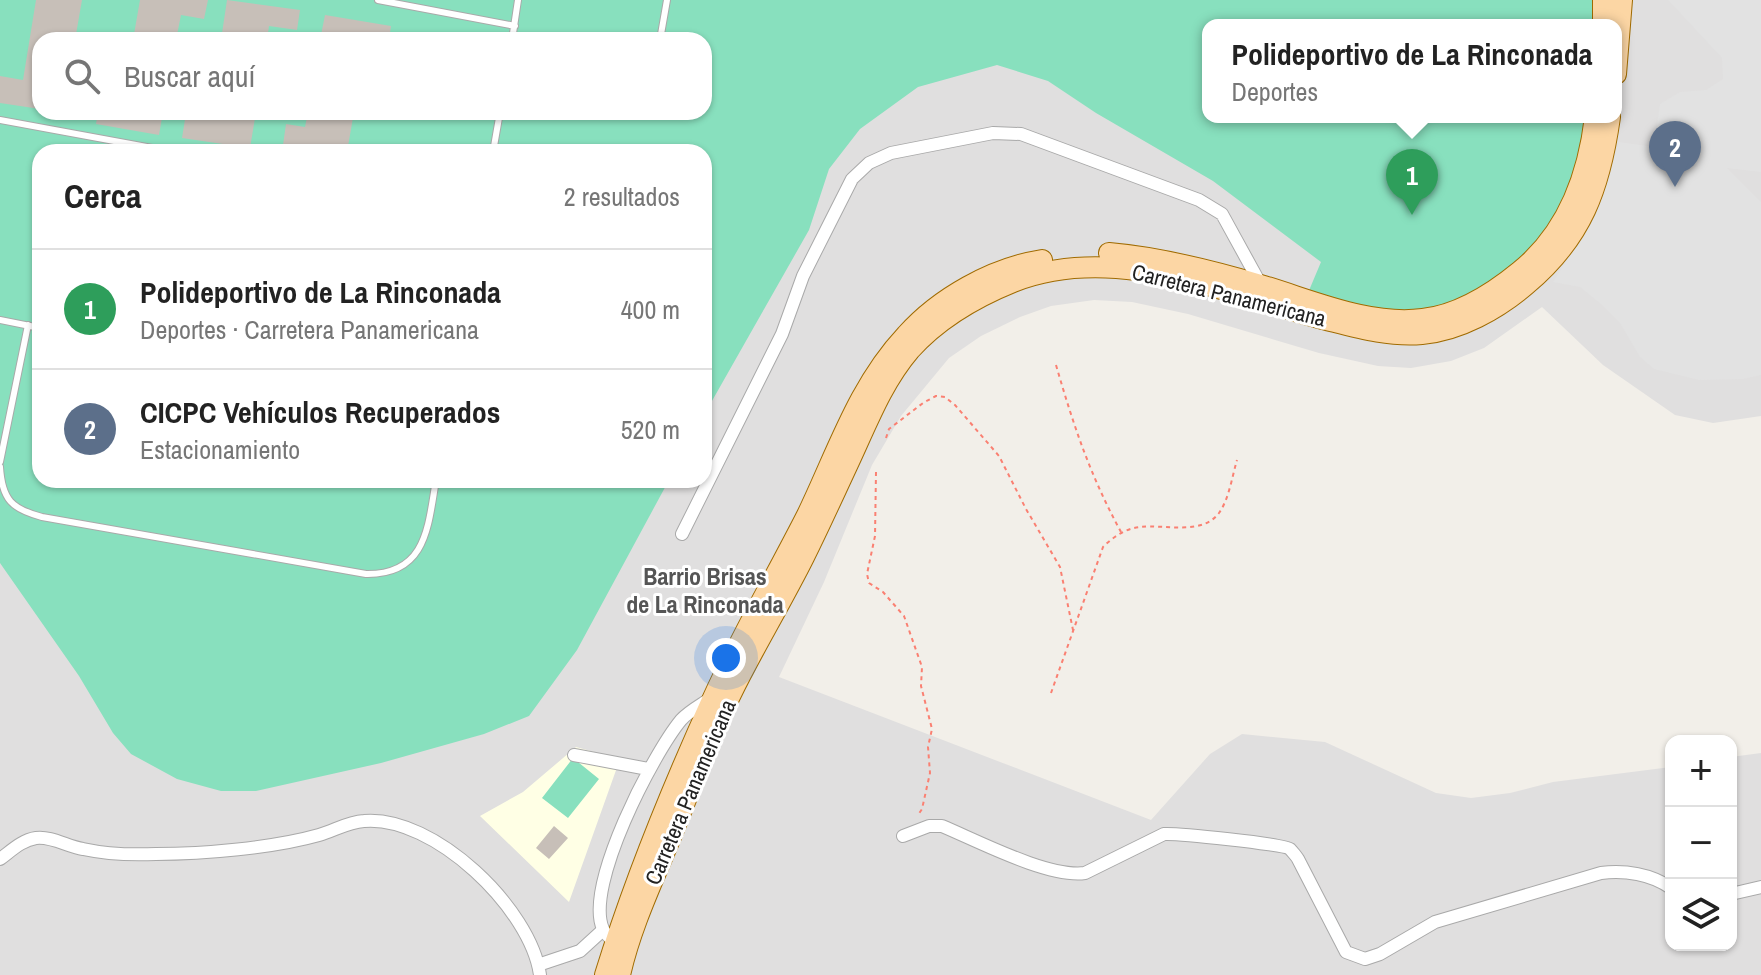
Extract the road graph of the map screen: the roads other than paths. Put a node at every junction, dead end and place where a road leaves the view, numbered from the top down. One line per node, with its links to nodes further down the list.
1 (378, 0): 4 (lane)
2 (518, 0): 4 (lane)
3 (667, 0): 6 (lane)
4 (515, 26): 5 (lane)
5 (514, 32)
6 (661, 32)
7 (0, 120): 11 (lane)
8 (499, 120): 12 (lane)
9 (1594, 123): 13 (main road, Carretera Panamericana)
10 (1609, 123): 33 (main road, Carretera Panamericana)
11 (130, 144)
12 (494, 144)
13 (1261, 285): 18 (street); 22 (main road, Carretera Panamericana)
14 (0, 320): 15 (lane)
15 (28, 325): 16 (lane); 17 (lane)
16 (32, 326)
17 (0, 464): 19 (lane)
18 (712, 474)
19 (435, 488)
20 (705, 488): 21 (street)
21 (682, 534)
22 (713, 696): 24 (street); 30 (main road, Carretera Panamericana)
23 (574, 755): 24 (street)
24 (648, 769): 30 (street)
25 (903, 836): 27 (street)
26 (0, 859): 31 (street)
27 (1665, 885)
28 (1761, 887): 29 (street)
29 (1737, 893)
30 (609, 936): 31 (street); 32 (main road, Carretera Panamericana)
31 (539, 970)
32 (605, 975)
33 (620, 975)

